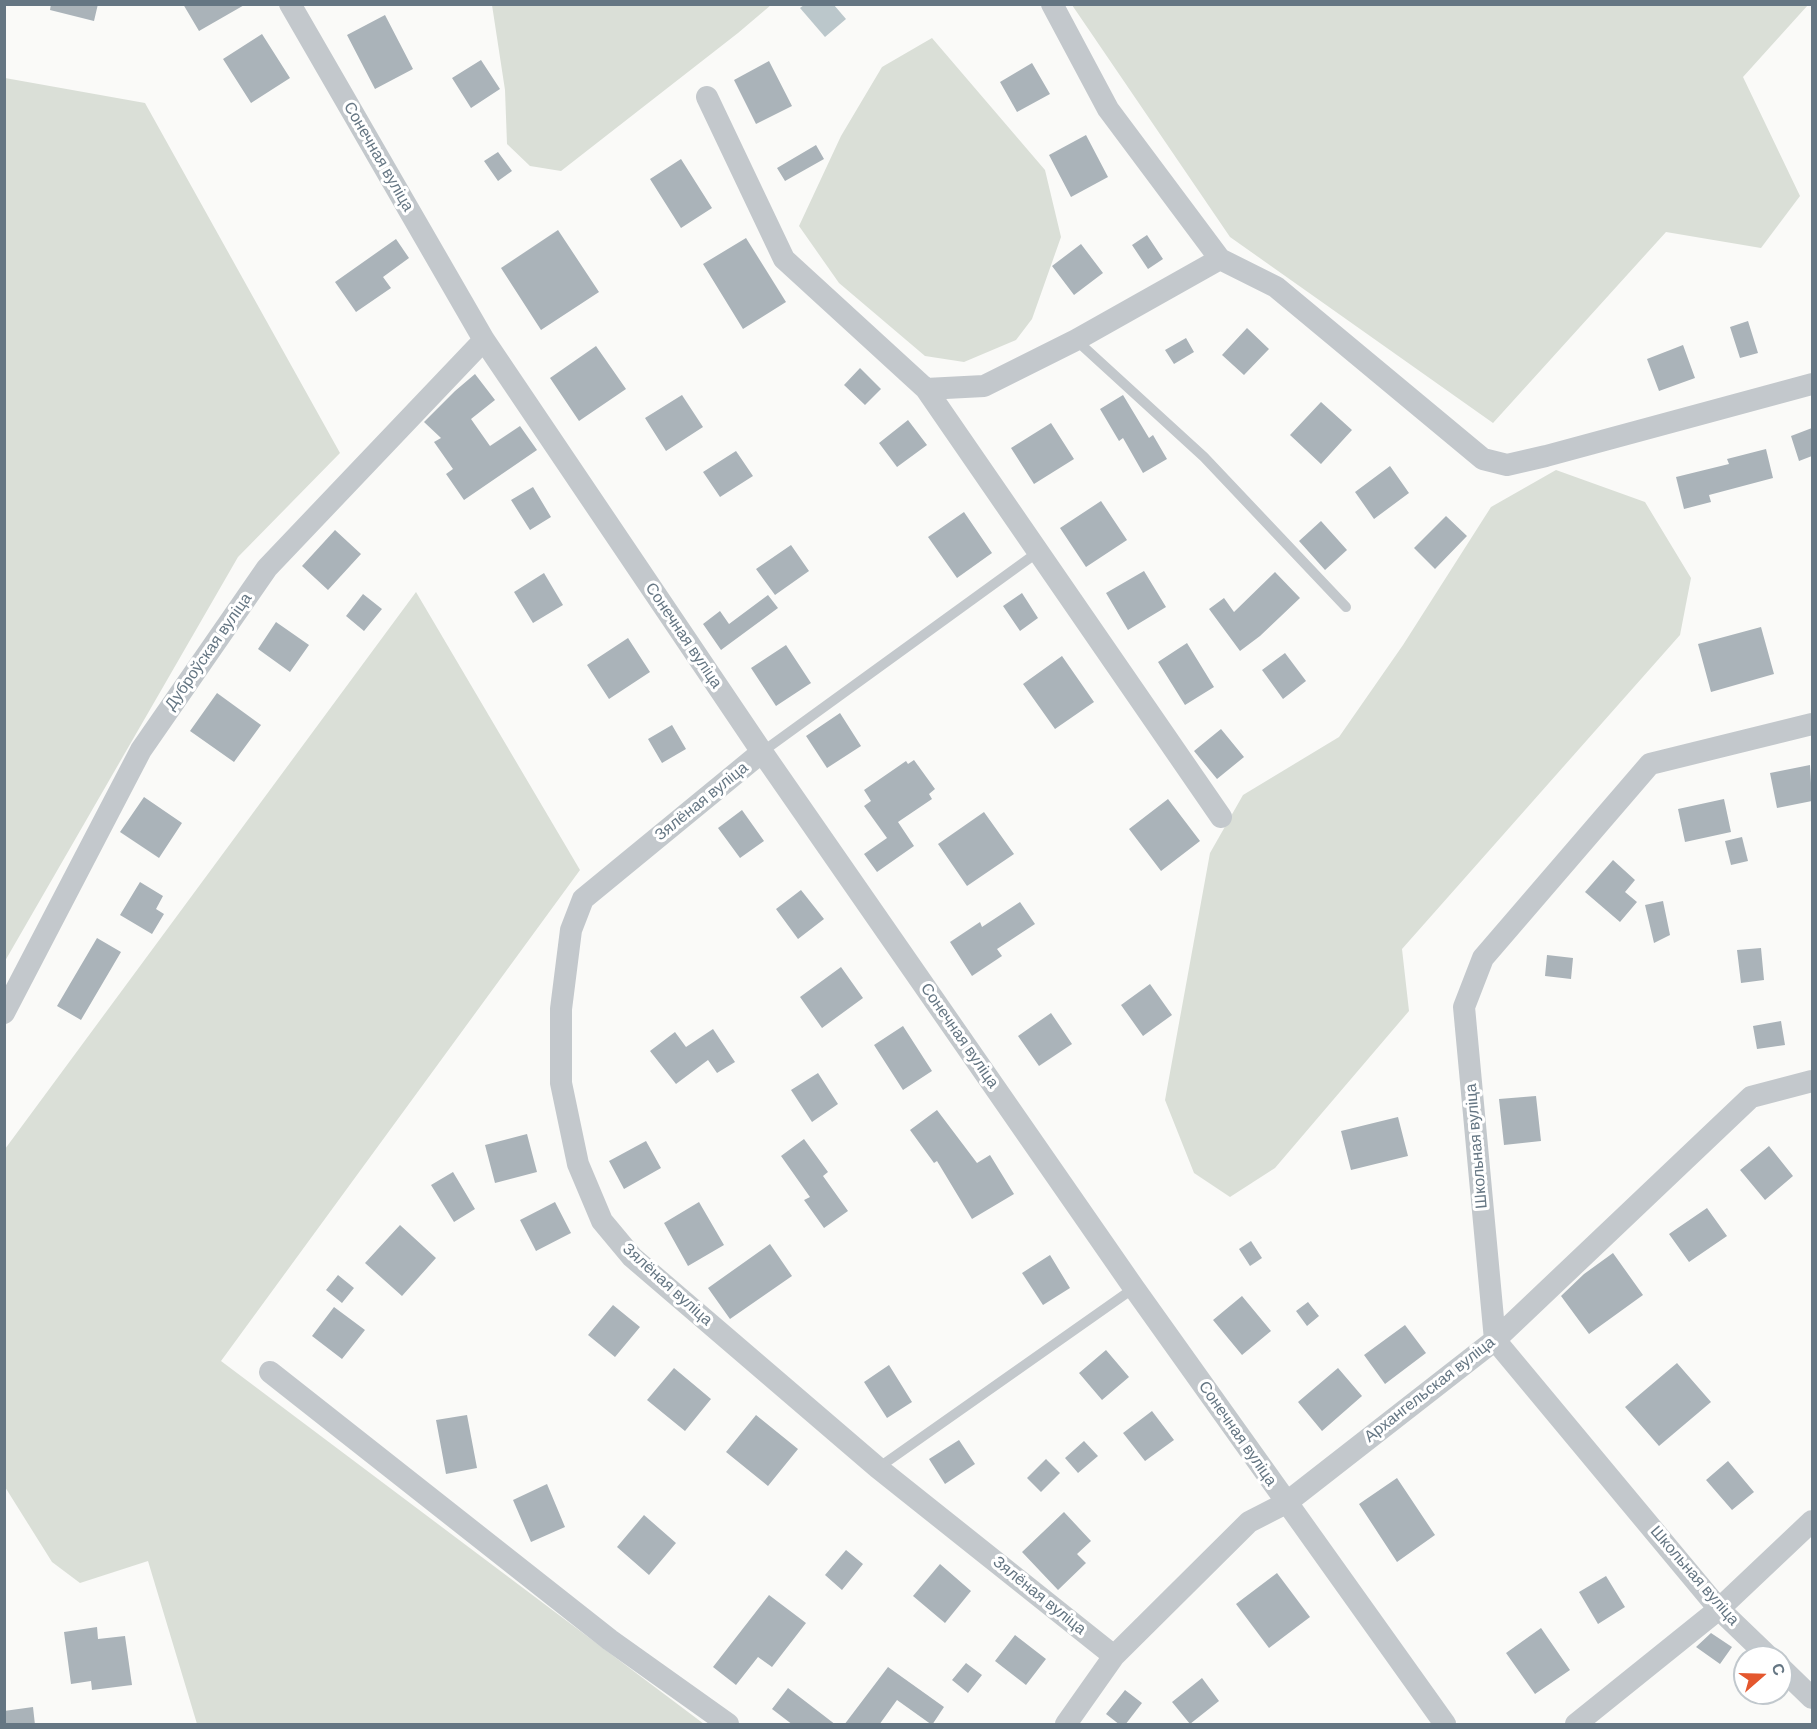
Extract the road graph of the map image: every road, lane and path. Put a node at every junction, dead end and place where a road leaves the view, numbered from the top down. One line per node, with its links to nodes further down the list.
1 (290, 4): 5 (street, Сонечная вуліца)
2 (1052, 4): 4 (street)
3 (707, 98): 8 (street)
4 (1220, 259): 6 (street); 7 (street)
5 (484, 340): 12 (street, Сонечная вуліца); 14 (street, Дуброўская вуліца)
6 (1076, 340): 8 (street); 10 (lane)
7 (1812, 384)
8 (926, 389): 9 (street)
9 (1038, 552): 12 (lane); 13 (street)
10 (1347, 607)
11 (1812, 724): 17 (street, Школьная вуліца)
12 (762, 752): 16 (street, Сонечная вуліца); 19 (street, Зялёная вуліца)
13 (1221, 817)
14 (4, 1013)
15 (1812, 1081): 17 (street, Архангельская вуліца)
16 (1134, 1288): 19 (lane); 20 (street, Сонечная вуліца)
17 (1495, 1340): 20 (street, Архангельская вуліца); 22 (street, Школьная вуліца)
18 (270, 1372): 27 (street)
19 (878, 1468): 24 (street, Зялёная вуліца)
20 (1286, 1503): 24 (street, Архангельская вуліца); 29 (street, Сонечная вуліца)
21 (1812, 1521): 22 (street)
22 (1719, 1609): 23 (street, Школьная вуліца); 30 (street)
23 (1756, 1645)
24 (1114, 1656): 28 (street, Архангельская вуліца)
25 (1793, 1680): 26 (street)
26 (1812, 1698)
27 (728, 1725)
28 (1066, 1725)
29 (1445, 1725)
30 (1575, 1725)

